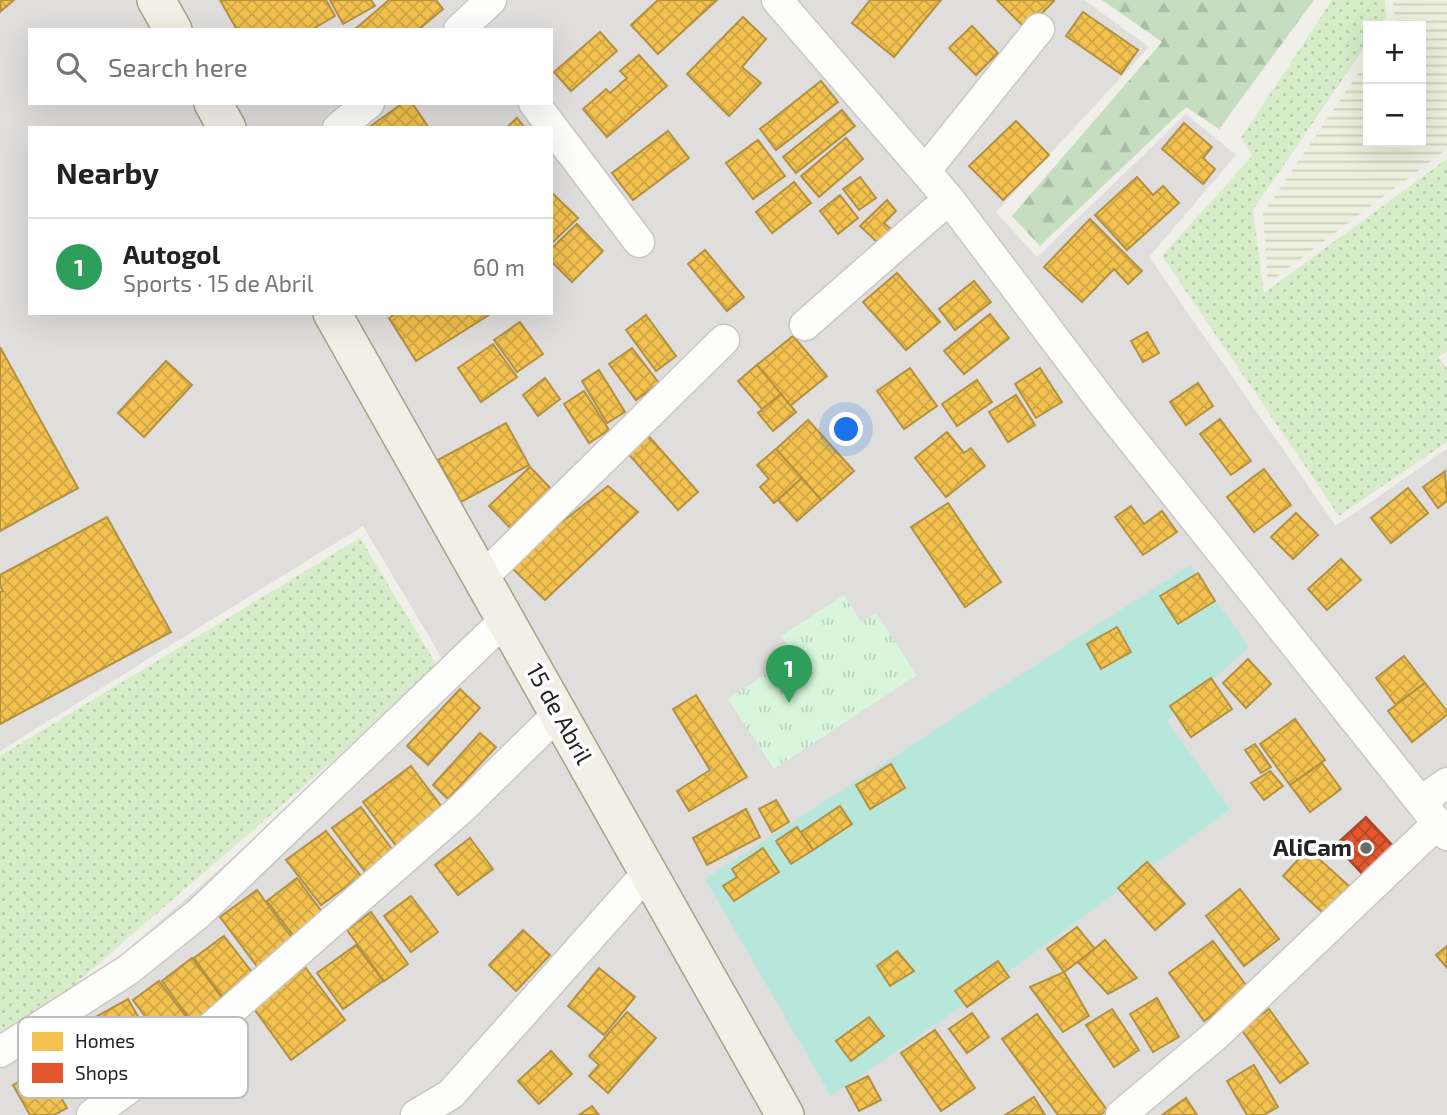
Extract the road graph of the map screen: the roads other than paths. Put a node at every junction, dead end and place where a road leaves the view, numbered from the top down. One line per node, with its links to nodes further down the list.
1 (156, 0): 3 (main road)
2 (777, 0): 12 (street)
3 (172, 28)
4 (1039, 29): 12 (street)
5 (214, 105): 8 (main road)
6 (367, 105): 9 (street)
7 (536, 105): 10 (street)
8 (226, 126)
9 (340, 126)
10 (551, 126)
11 (553, 128): 14 (street)
12 (926, 170): 13 (street)
13 (949, 199): 16 (street); 22 (street)
14 (639, 242)
15 (333, 315): 18 (main road, 15 de Abril)
16 (805, 326)
17 (724, 340): 18 (street)
18 (483, 577): 19 (main road, 15 de Abril)
19 (506, 619): 20 (main road, 15 de Abril); 24 (street)
20 (559, 713): 23 (main road, 15 de Abril); 25 (street)
21 (1447, 783): 22 (street)
22 (1435, 820): 33 (street)
23 (648, 872): 29 (street); 32 (main road, 15 de Abril)
24 (55, 1017)
25 (223, 1017)
26 (18, 1040): 27 (street)
27 (0, 1052)
28 (115, 1098): 30 (street)
29 (457, 1104): 31 (street)
30 (92, 1115)
31 (416, 1115)
32 (785, 1115)
33 (1121, 1115)

